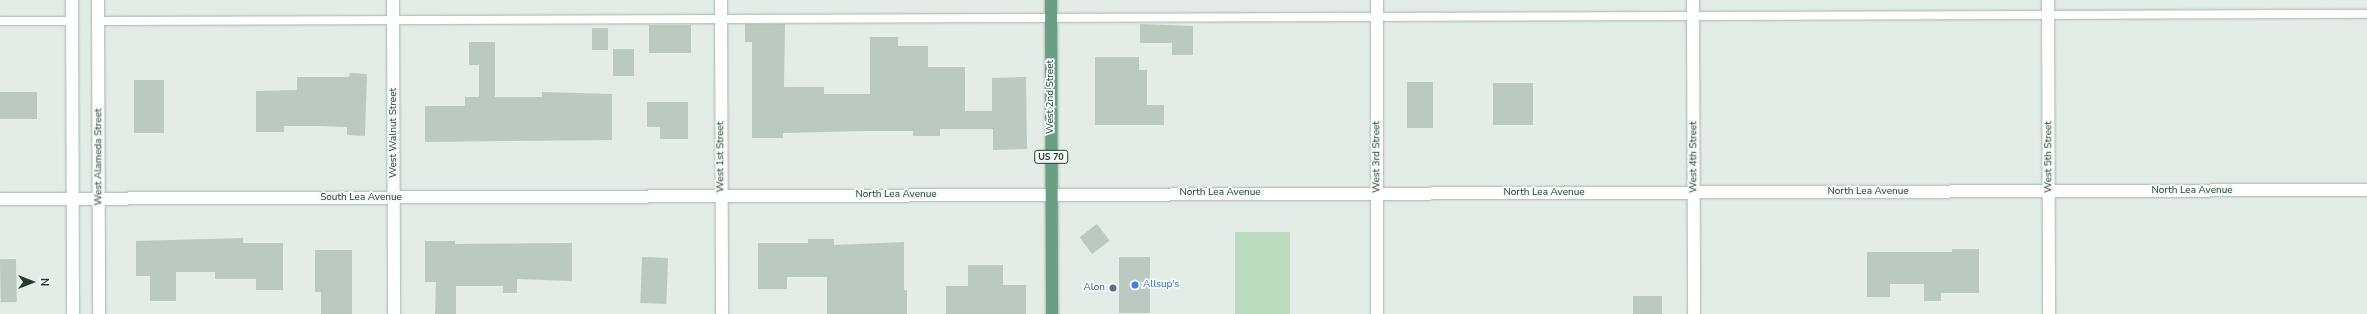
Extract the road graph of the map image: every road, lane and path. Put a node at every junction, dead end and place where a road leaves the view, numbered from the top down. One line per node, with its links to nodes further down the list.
1 (72, 0): 17 (street)
2 (98, 0): 18 (street, West Alameda Street)
3 (393, 0): 15 (street, West Walnut Street)
4 (721, 0): 14 (street, West 1st Street)
5 (1051, 0): 13 (main road, West 2nd Street / US 70)
6 (1377, 0): 12 (street, West 3rd Street)
7 (1693, 0): 11 (street, West 4th Street)
8 (2048, 0): 9 (street, West 5th Street)
9 (2048, 13): 10 (lane); 11 (lane); 20 (street, West 5th Street)
10 (2367, 14)
11 (1693, 15): 12 (lane); 22 (street, West 4th Street)
12 (1377, 16): 13 (lane); 21 (street, West 3rd Street)
13 (1051, 18): 14 (lane); 23 (main road, West 2nd Street / US 70)
14 (721, 19): 15 (lane); 24 (street, West 1st Street)
15 (393, 20): 18 (lane); 25 (street, West Walnut Street)
16 (0, 21): 17 (lane)
17 (72, 21): 27 (street)
18 (98, 21): 28 (street, West Alameda Street)
19 (2367, 190): 20 (street, North Lea Avenue)
20 (2049, 192): 22 (street, North Lea Avenue); 36 (street, West 5th Street)
21 (1377, 193): 22 (street, North Lea Avenue); 23 (street, North Lea Avenue); 34 (street, West 3rd Street)
22 (1694, 193): 35 (street, West 4th Street)
23 (1051, 194): 24 (street, North Lea Avenue); 33 (main road, West 2nd Street / US 70)
24 (721, 197): 25 (street, South Lea Avenue); 32 (street, West 1st Street)
25 (394, 198): 28 (street, South Lea Avenue); 31 (street, West Walnut Street)
26 (0, 199): 27 (street, South Lea Avenue)
27 (72, 199): 28 (street, South Lea Avenue); 29 (street)
28 (100, 199): 30 (street, West Alameda Street)
29 (73, 314)
30 (99, 314)
31 (394, 314)
32 (722, 314)
33 (1052, 314)
34 (1377, 314)
35 (1694, 314)
36 (2049, 314)

